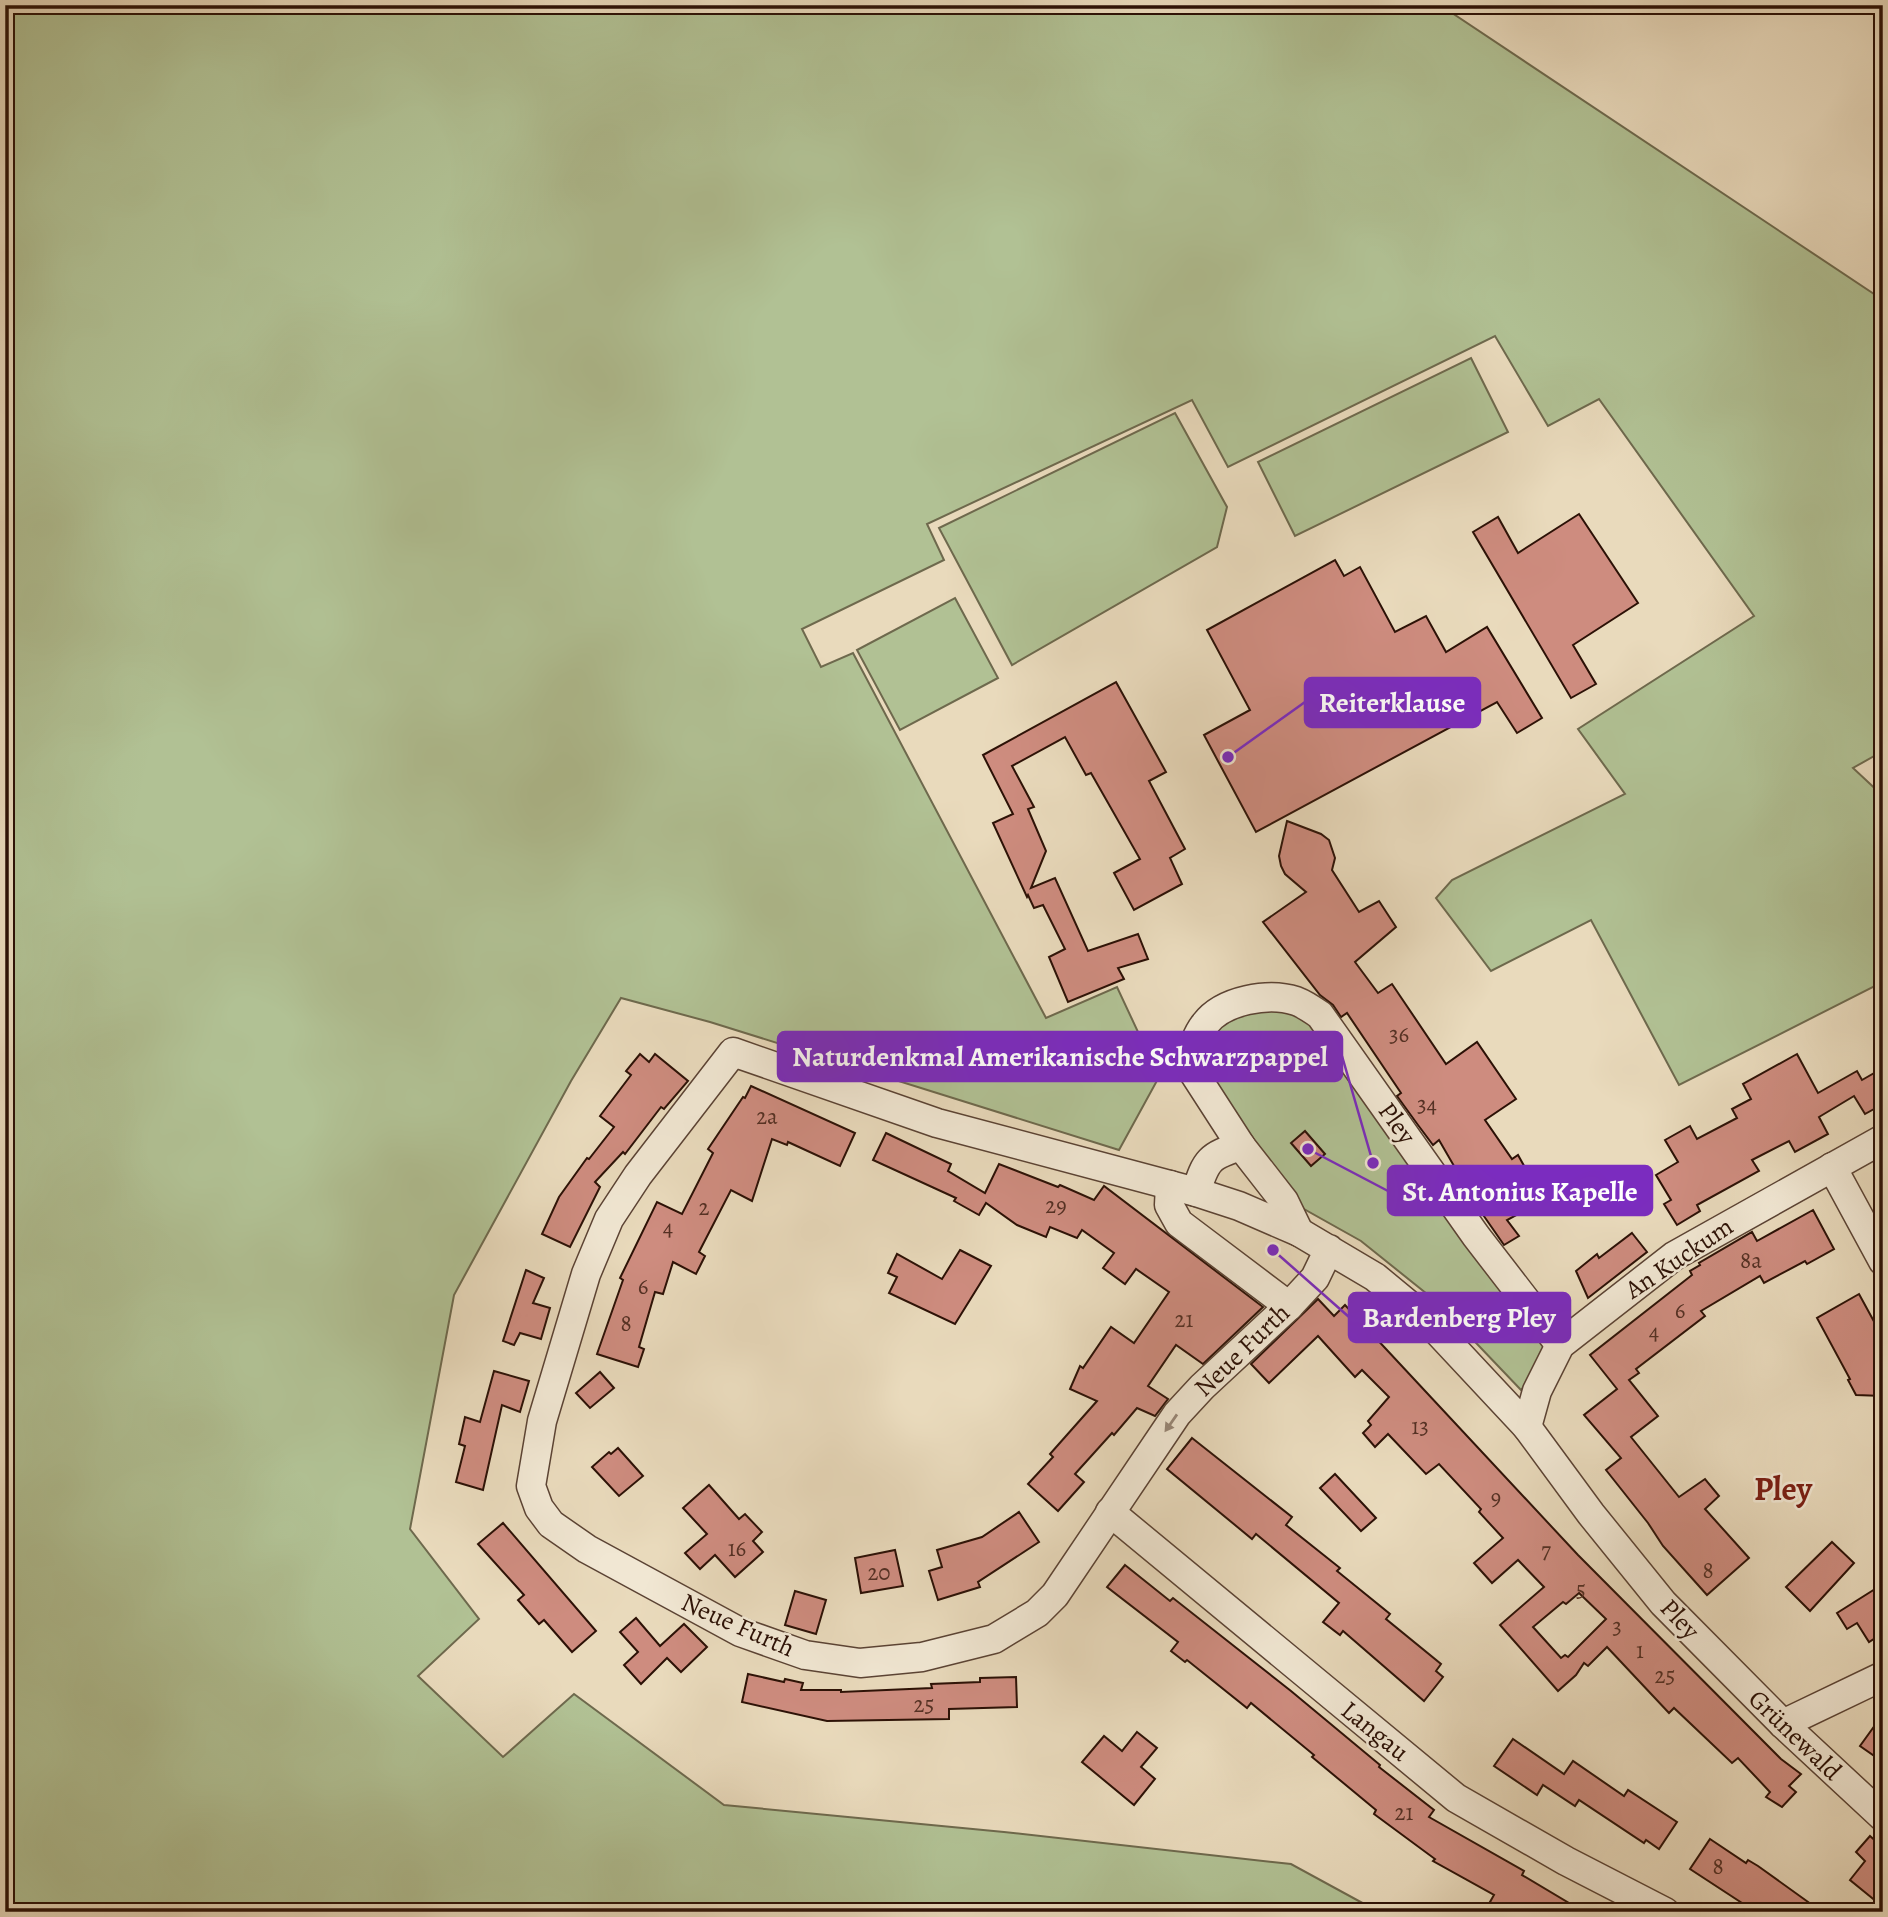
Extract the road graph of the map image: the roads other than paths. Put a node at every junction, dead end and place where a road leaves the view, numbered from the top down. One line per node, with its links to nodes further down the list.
1 (733, 1052): 5 (street, Pley); 12 (street, Neue Furth)
2 (1883, 1139): 4 (street, An Kuckum)
3 (1241, 1146): 5 (street); 6 (street, Pley); 10 (street, Pley)
4 (1832, 1167): 8 (street); 10 (street, An Kuckum)
5 (1183, 1188): 6 (street, Pley); 9 (street)
6 (1299, 1231): 7 (street, Pley)
7 (1329, 1249): 9 (street, Neue Furth); 11 (street, Pley)
8 (1883, 1261)
9 (1289, 1306): 12 (street, Neue Furth, one-way to 12)
10 (1560, 1345): 11 (street, An Kuckum)
11 (1527, 1427): 13 (street, Pley)
12 (1110, 1512): 17 (street, Langau)
13 (1710, 1651): 15 (street, Grünewald)
14 (1883, 1676): 15 (street)
15 (1783, 1724): 16 (street, Grünewald)
16 (1883, 1817)
17 (1665, 1912)

